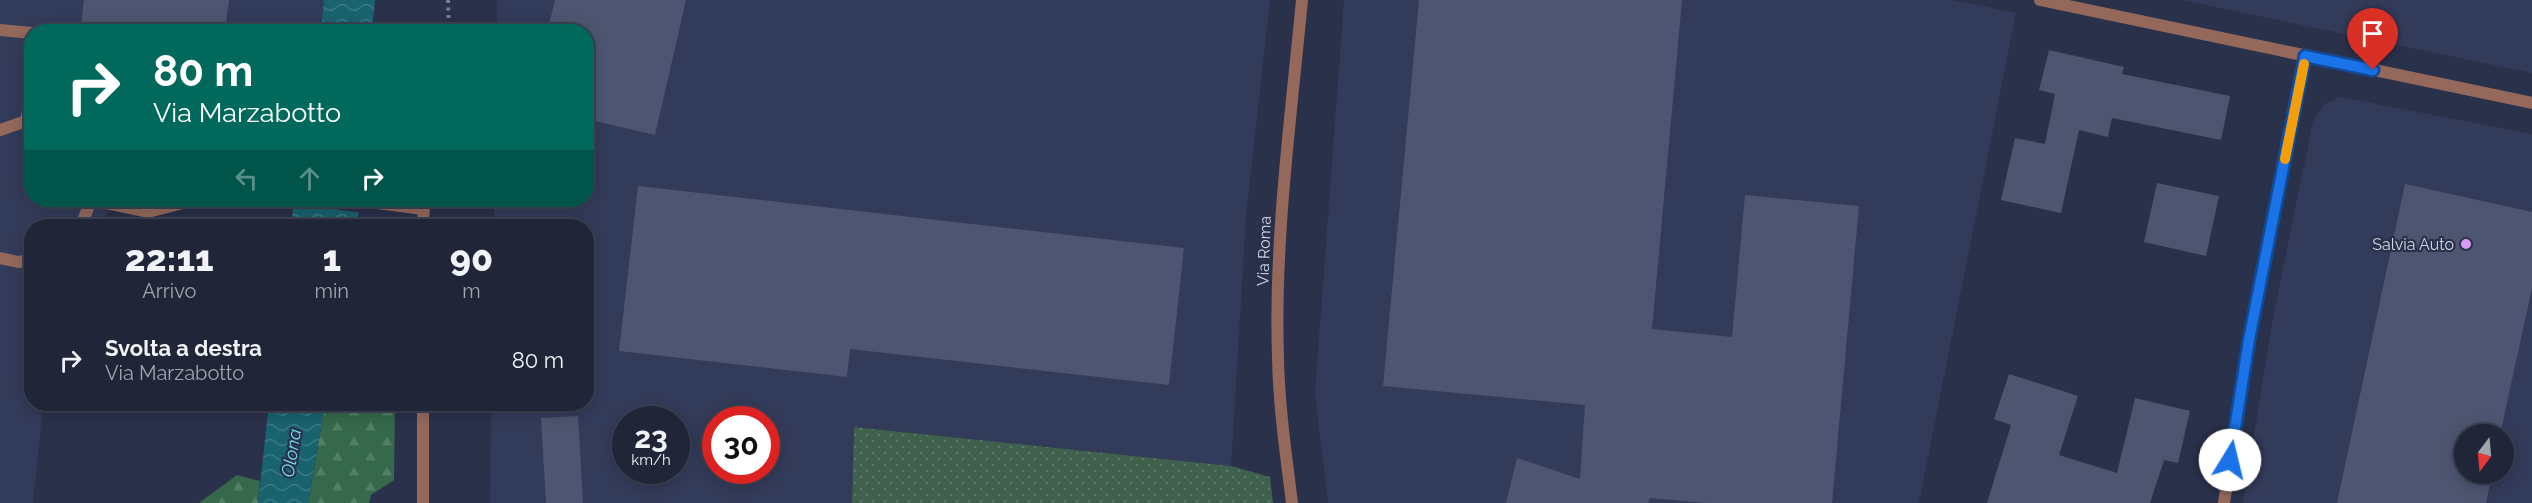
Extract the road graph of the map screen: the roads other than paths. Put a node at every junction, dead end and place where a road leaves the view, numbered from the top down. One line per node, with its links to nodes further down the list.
1 (1302, 0): 15 (street, Via Roma)
2 (2040, 0): 5 (street)
3 (0, 30): 4 (street)
4 (24, 32)
5 (2305, 56): 6 (street); 16 (street)
6 (2532, 103)
7 (24, 123): 8 (street)
8 (0, 130)
9 (124, 207): 10 (street)
10 (167, 207)
11 (0, 258): 12 (street)
12 (24, 261)
13 (423, 411): 14 (street)
14 (423, 503)
15 (1292, 503)
16 (2224, 503)

